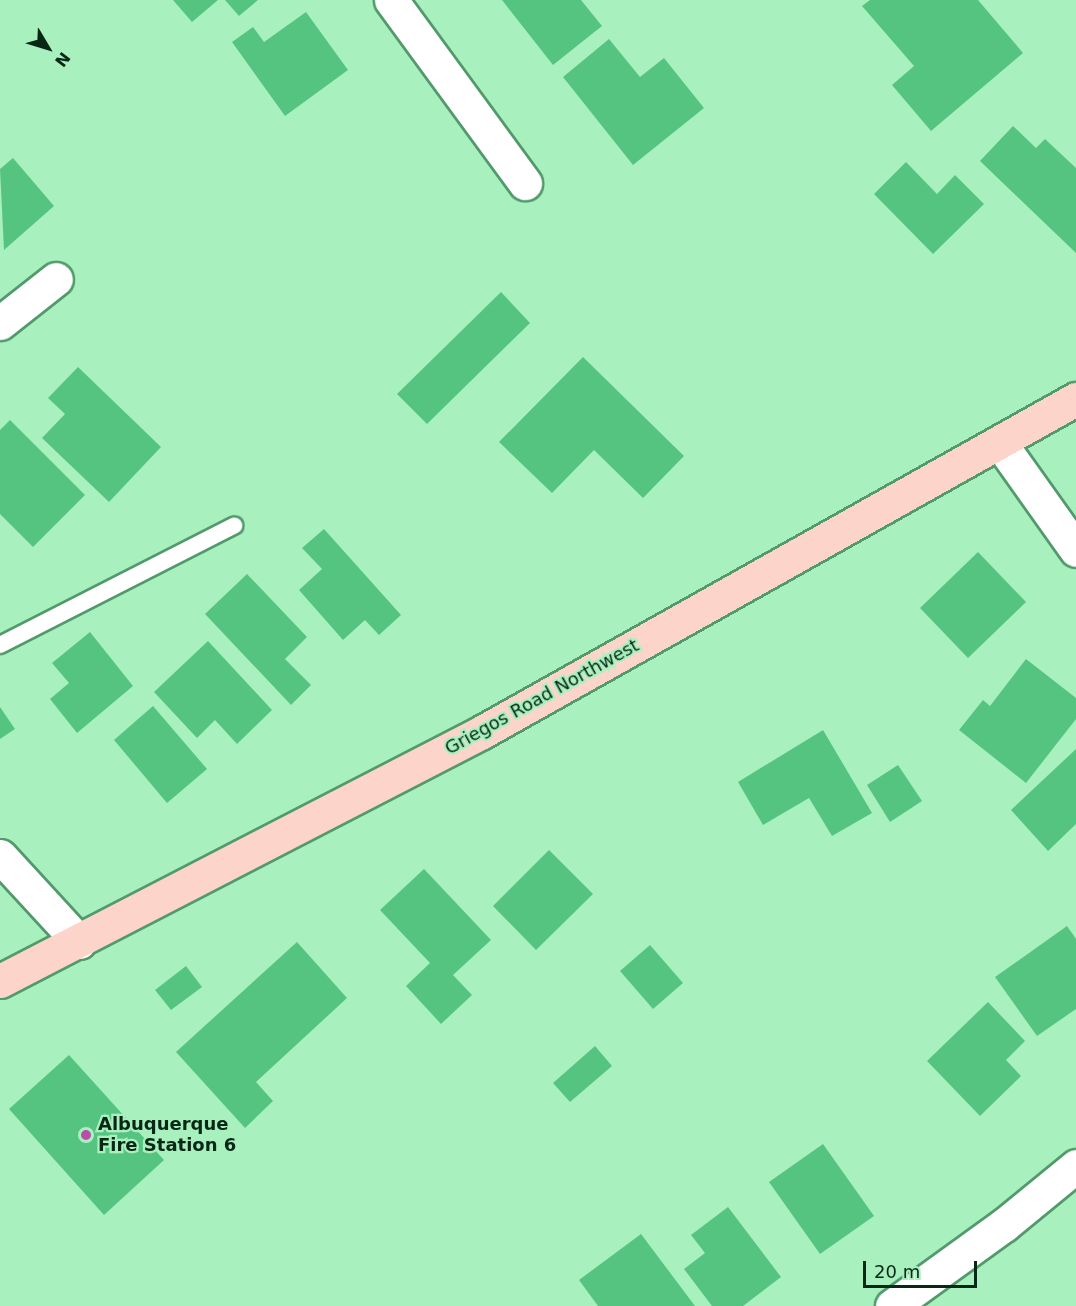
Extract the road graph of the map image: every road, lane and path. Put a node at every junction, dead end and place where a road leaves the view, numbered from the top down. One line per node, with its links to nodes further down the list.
1 (391, 0): 2 (street)
2 (525, 183)
3 (56, 279): 4 (street)
4 (0, 323)
5 (1076, 399): 6 (main road, Griegos Road Northwest)
6 (1000, 443): 8 (street); 11 (main road, Griegos Road Northwest)
7 (234, 526): 9 (lane)
8 (1076, 550)
9 (0, 645)
10 (0, 856): 11 (street)
11 (79, 942): 12 (main road, Griegos Road Northwest)
12 (0, 981)
13 (1076, 1166): 14 (street)
14 (892, 1306)

